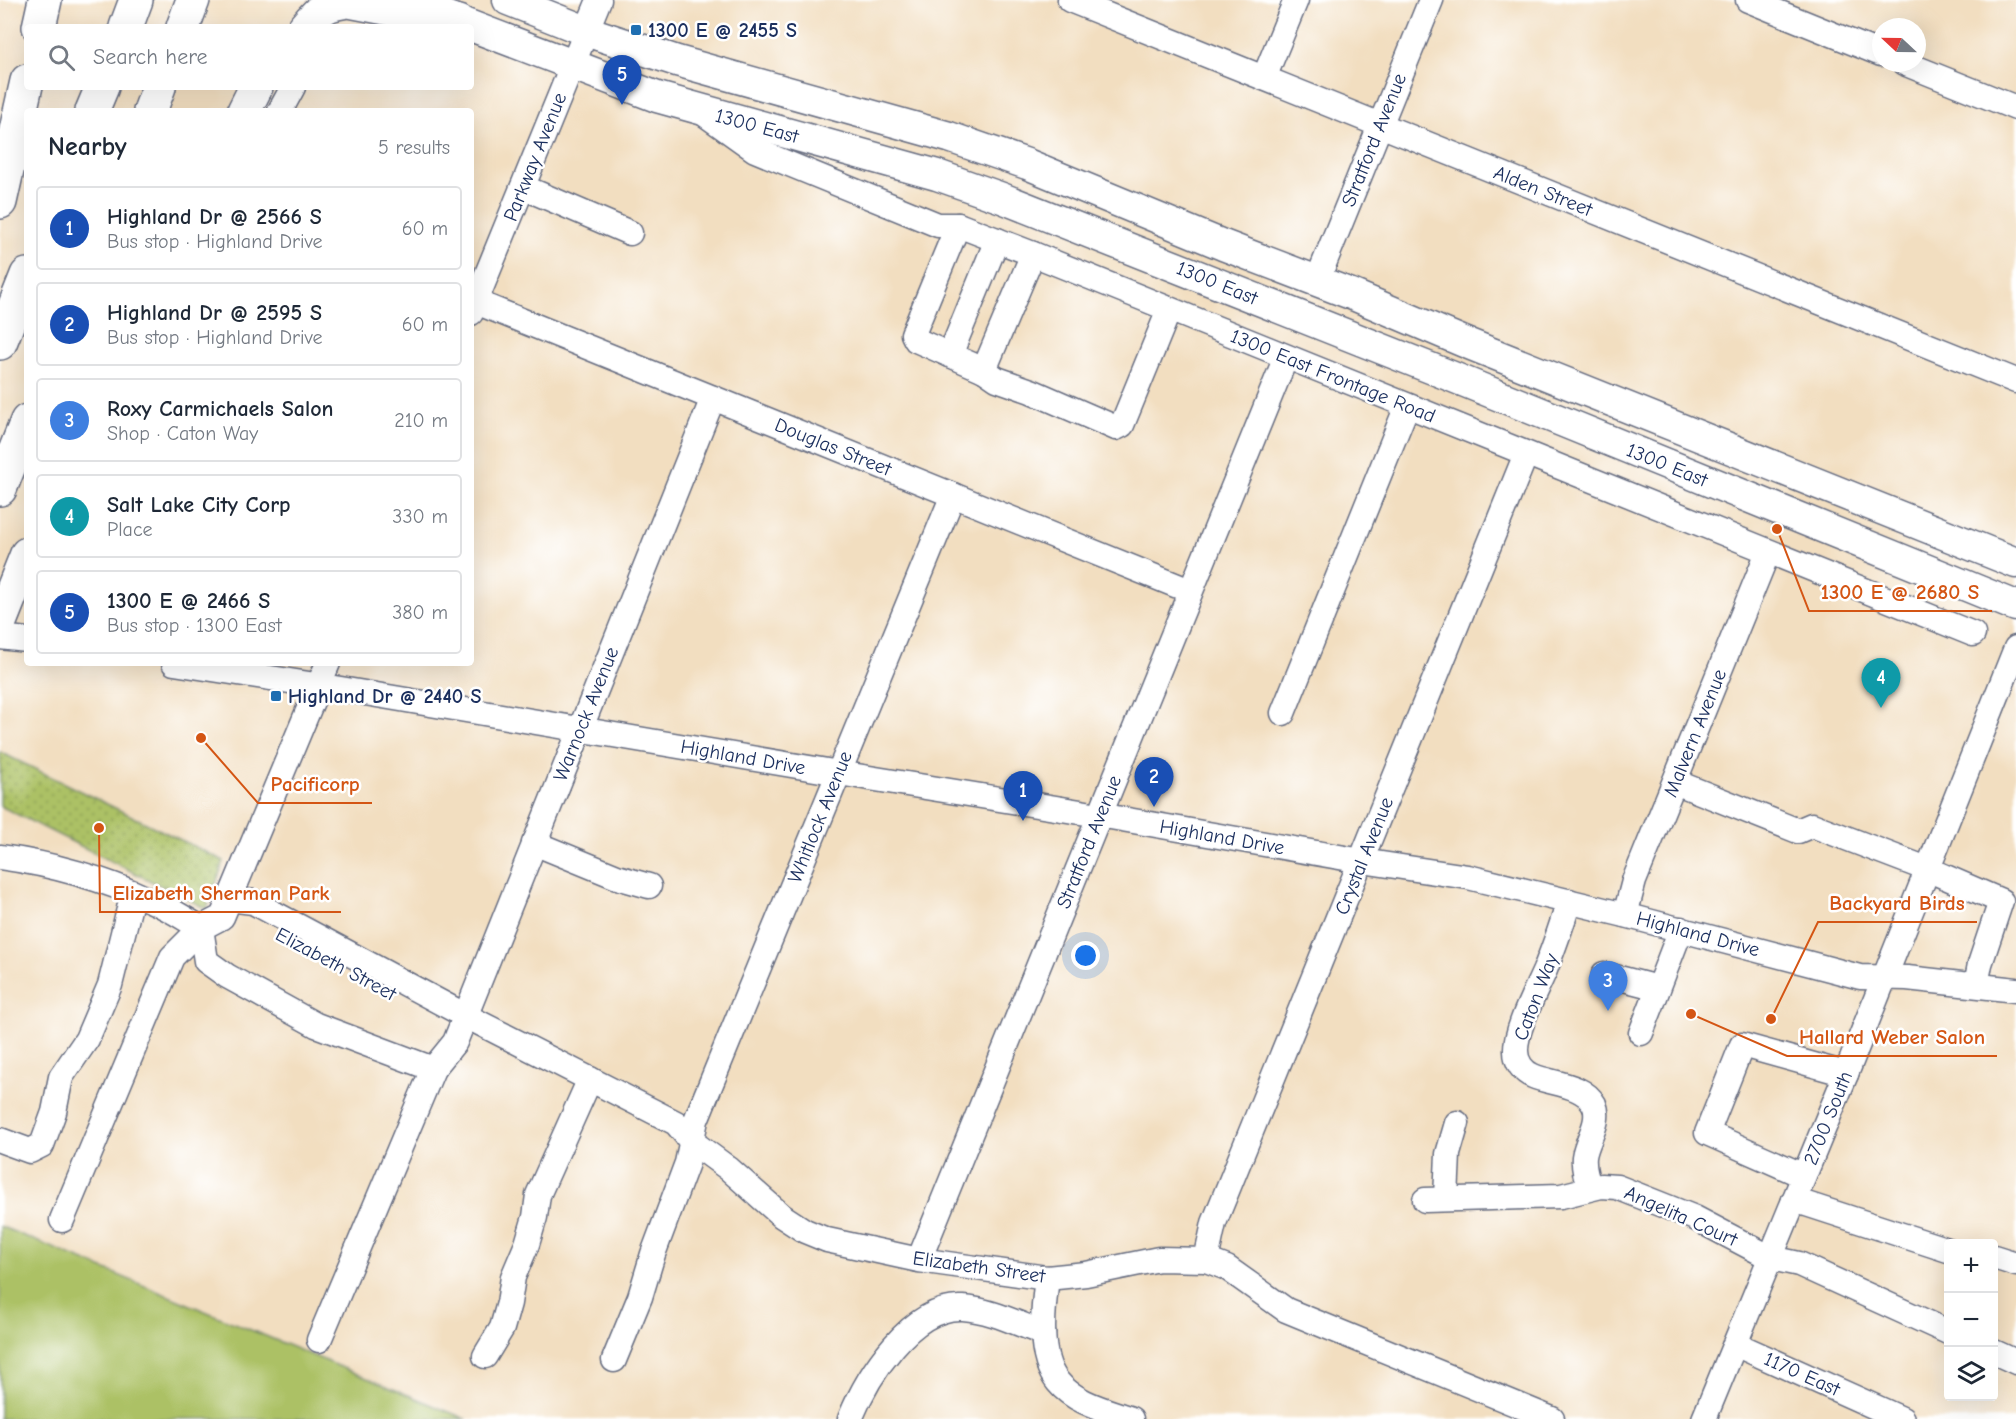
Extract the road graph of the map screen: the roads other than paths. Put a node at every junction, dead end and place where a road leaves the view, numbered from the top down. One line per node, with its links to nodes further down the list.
1 (45, 0): 13 (highway)
2 (136, 0): 14 (highway)
3 (194, 0): 15 (highway)
4 (296, 0): 16 (highway)
5 (403, 0): 12 (main road, 1300 East)
6 (508, 0): 20 (main road, 1300 East)
7 (599, 0): 20 (street, Parkway Avenue)
8 (1070, 0): 24 (street, Alden Street)
9 (1296, 0): 24 (street)
10 (1431, 0): 36 (street, Stratford Avenue)
11 (1748, 0): 21 (street)
12 (459, 22): 17 (highway); 18 (main road, 1300 East)
13 (40, 24)
14 (127, 24)
15 (184, 24)
16 (285, 24)
17 (307, 24)
18 (464, 24)
19 (474, 28): 22 (main road, 1300 East)
20 (586, 31): 22 (street, Parkway Avenue); 44 (main road, 1300 East)
21 (1872, 50)
22 (572, 66): 35 (main road, 1300 East); 37 (street, Parkway Avenue)
23 (1926, 72): 34 (street)
24 (1264, 78): 36 (street, Alden Street)
25 (25, 90): 38 (highway)
26 (101, 90): 30 (highway)
27 (158, 90): 31 (highway)
28 (254, 90): 32 (highway)
29 (291, 90): 33 (street)
30 (93, 108)
31 (151, 108)
32 (246, 108)
33 (282, 108)
34 (2016, 108)
35 (699, 110): 39 (street, 1300 East Frontage Road); 42 (main road, 1300 East)
36 (1380, 125): 44 (street, Stratford Avenue); 54 (street, Alden Street)
37 (523, 187): 40 (street); 46 (street, Parkway Avenue)
38 (0, 202)
39 (958, 225): 41 (street, 1300 East Frontage Road); 50 (street)
40 (630, 233)
41 (998, 240): 43 (street, 1300 East Frontage Road); 50 (street)
42 (1116, 243): 44 (main road); 53 (main road, 1300 East)
43 (1033, 254): 48 (street, 1300 East Frontage Road); 52 (street)
44 (1317, 281): 53 (main road); 62 (main road, 1300 East)
45 (24, 283): 49 (highway)
46 (474, 306)
47 (474, 308): 55 (street, Douglas Street)
48 (1168, 310): 51 (street, 1300 East Frontage Road); 52 (street)
49 (0, 343)
50 (950, 355): 52 (street)
51 (1286, 357): 56 (street, 1300 East Frontage Road); 64 (street, Stratford Avenue)
52 (984, 370)
53 (1453, 377): 65 (main road, 1300 East)
54 (2016, 381)
55 (714, 398): 60 (street, Douglas Street); 75 (street, Warnock Avenue)
56 (1407, 406): 58 (street, 1300 East Frontage Road); 74 (street)
57 (24, 429): 59 (highway)
58 (1526, 454): 61 (street, 1300 East Frontage Road); 81 (street, Crystal Avenue)
59 (0, 489)
60 (953, 495): 64 (street, Douglas Street); 76 (street, Whitlock Avenue)
61 (1768, 552): 67 (street, 1300 East Frontage Road); 77 (street, Malvern Avenue)
62 (2016, 563)
63 (22, 564): 66 (highway)
64 (1190, 591): 78 (street, Stratford Avenue)
65 (2016, 606)
66 (0, 622)
67 (1973, 634)
68 (0, 637): 69 (street)
69 (24, 640)
70 (2016, 648): 82 (street, 2700 South)
71 (194, 666): 73 (street, Highland Drive)
72 (327, 666): 73 (street)
73 (319, 685): 75 (street, Highland Drive); 85 (street)
74 (1283, 713)
75 (580, 729): 76 (street, Highland Drive); 79 (street, Warnock Avenue)
76 (838, 773): 78 (street, Highland Drive); 102 (street, Whitlock Avenue)
77 (1675, 782): 82 (street); 87 (street, Malvern Avenue)
78 (1099, 815): 81 (street, Highland Drive); 110 (street, Stratford Avenue)
79 (534, 843): 83 (street); 95 (street, Warnock Avenue)
80 (0, 857): 84 (street)
81 (1362, 861): 86 (street, Highland Drive); 111 (street, Crystal Avenue)
82 (1927, 869): 91 (street, 2700 South); 92 (street)
83 (649, 886)
84 (133, 893): 88 (street); 101 (street)
85 (229, 899): 88 (street); 95 (street, Elizabeth Street)
86 (1569, 901): 87 (street, Highland Drive); 104 (street, Caton Way)
87 (1626, 915): 89 (street, Highland Drive)
88 (201, 928): 97 (street); 106 (street)
89 (1681, 929): 91 (street, Highland Drive); 93 (street)
90 (1604, 974): 93 (street)
91 (1884, 978): 92 (street, Highland Drive); 98 (street, 2700 South)
92 (1976, 985): 94 (street, Highland Drive)
93 (1658, 988): 96 (street)
94 (2016, 990)
95 (461, 1023): 97 (street, Warnock Avenue); 99 (street, Elizabeth Street)
96 (1641, 1033)
97 (433, 1069): 116 (street, Warnock Avenue)
98 (1846, 1074): 103 (street, 2700 South); 103 (street)
99 (586, 1086): 102 (street, Elizabeth Street); 119 (street)
100 (1457, 1123): 104 (street, Angelita Court)
101 (0, 1140)
102 (691, 1141): 110 (street, Elizabeth Street); 120 (street, Whitlock Avenue)
103 (1804, 1176): 105 (street, 2700 South)
104 (1590, 1188): 108 (street, Angelita Court)
105 (1794, 1200): 107 (street); 108 (street, 2700 South)
106 (62, 1220)
107 (1944, 1249)
108 (1771, 1258): 114 (street, Angelita Court); 117 (street, 2700 South)
109 (1998, 1258): 112 (street)
110 (919, 1260): 113 (street, Elizabeth Street)
111 (1206, 1260): 113 (street, Elizabeth Street); 124 (street, Elizabeth Street)
112 (2016, 1264)
113 (1047, 1278): 115 (street)
114 (1944, 1330)
115 (1043, 1333): 122 (street); 123 (street)
116 (319, 1340)
117 (1735, 1344): 125 (street, 2700 South); 126 (street, 1170 East)
118 (1998, 1354): 121 (street)
119 (485, 1356)
120 (614, 1360)
121 (2016, 1362)
122 (850, 1419)
123 (1131, 1419)
124 (1552, 1419)
125 (1704, 1419)
126 (1902, 1419)

